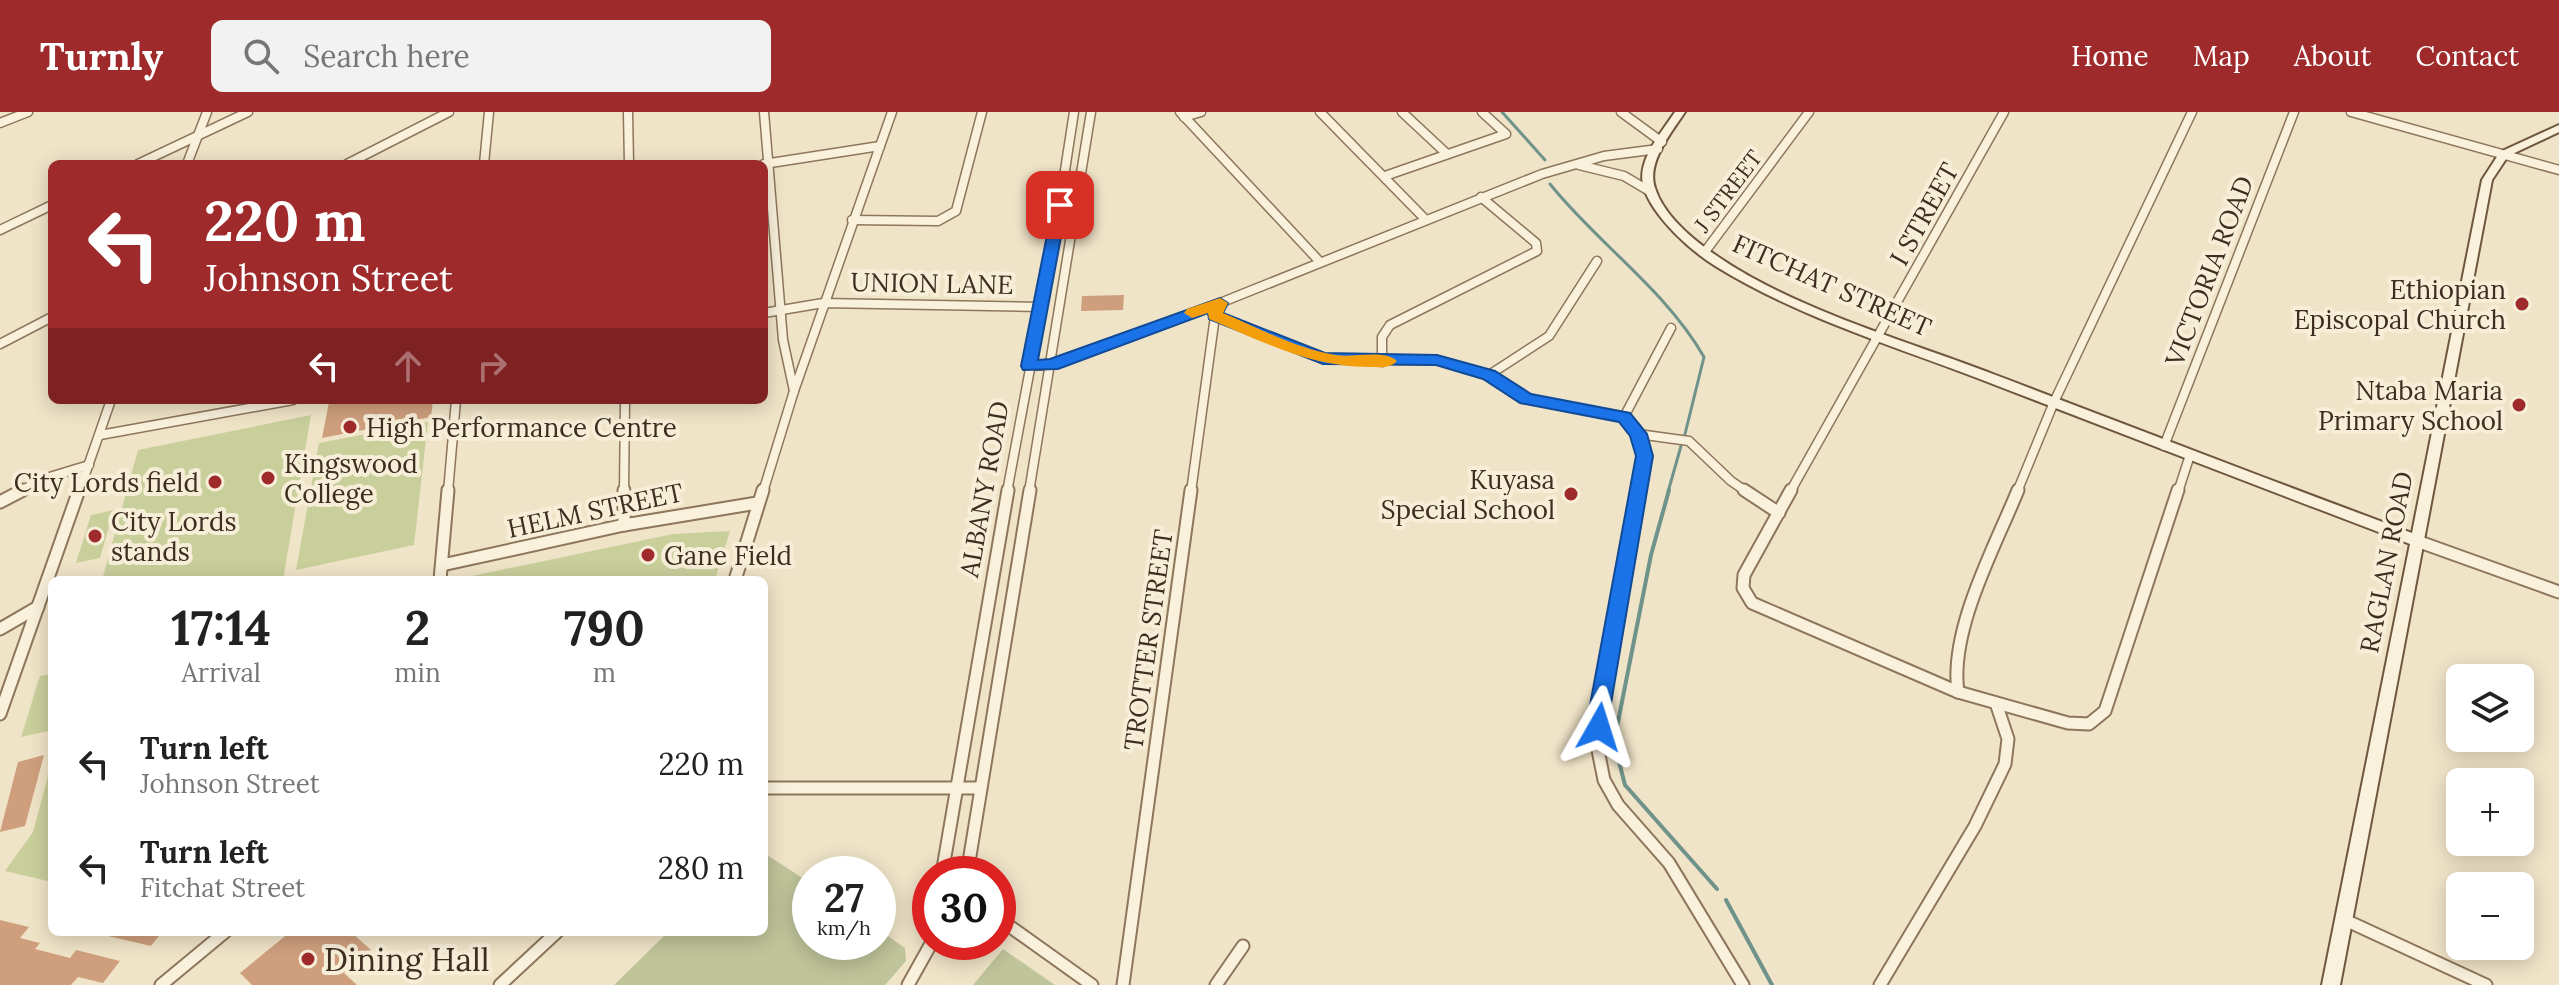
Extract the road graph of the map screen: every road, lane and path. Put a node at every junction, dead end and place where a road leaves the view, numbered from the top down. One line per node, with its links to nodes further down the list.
1 (28, 112): 24 (street)
2 (207, 112): 26 (street)
3 (248, 112): 26 (street)
4 (449, 112): 33 (street)
5 (489, 112): 34 (street)
6 (628, 112): 35 (street)
7 (764, 112): 36 (street)
8 (892, 112): 28 (street)
9 (982, 112): 44 (street)
10 (1074, 112): 47 (street, ALBANY ROAD)
11 (1091, 112): 48 (street, ALBANY ROAD)
12 (1201, 112): 23 (street)
13 (1320, 112): 40 (street)
14 (1402, 112): 29 (street)
15 (1482, 112): 29 (street)
16 (1621, 112): 27 (street)
17 (1680, 112): 27 (main road)
18 (1809, 112): 49 (street, J STREET)
19 (2004, 112): 60 (street, I STREET)
20 (2192, 112): 67 (street)
21 (2294, 112): 75 (street, VICTORIA ROAD)
22 (2351, 112): 30 (street)
23 (1182, 114): 51 (street)
24 (0, 123)
25 (2556, 131): 30 (main road)
26 (196, 136): 31 (street); 32 (street)
27 (1660, 145): 38 (street); 41 (main road)
28 (880, 146): 37 (street); 44 (street)
29 (1447, 154): 40 (street)
30 (2504, 154): 39 (street); 84 (main road, RAGLAN ROAD)
31 (146, 160)
32 (188, 160)
33 (355, 160)
34 (484, 160)
35 (629, 160)
36 (768, 160)
37 (768, 164): 55 (street)
38 (1572, 164): 41 (street); 42 (street)
39 (2559, 170)
40 (1385, 176): 45 (street)
41 (1651, 192): 49 (main road, FITCHAT STREET)
42 (1481, 197): 45 (street); 62 (street)
43 (48, 207): 46 (street)
44 (852, 220): 52 (street)
45 (1426, 220): 51 (street)
46 (0, 230)
47 (1055, 235): 48 (street); 54 (street, ALBANY ROAD)
48 (1072, 235): 63 (street, ALBANY ROAD)
49 (1704, 253): 60 (main road, FITCHAT STREET)
50 (1597, 261): 65 (street)
51 (1320, 262): 53 (street)
52 (823, 303): 54 (street, UNION LANE); 55 (street, UNION LANE); 66 (street)
53 (1220, 303): 57 (street, TROTTER STREET); 63 (street)
54 (1040, 307): 64 (street, ALBANY ROAD)
55 (781, 310): 56 (street, UNION LANE); 66 (street)
56 (768, 312)
57 (1215, 316): 62 (street); 113 (street, TROTTER STREET)
58 (48, 319): 61 (street)
59 (1671, 328): 72 (street)
60 (1879, 335): 67 (main road, FITCHAT STREET); 82 (street, I STREET)
61 (0, 344)
62 (1382, 362): 65 (street)
63 (1052, 365): 64 (street); 77 (street, ALBANY ROAD)
64 (1029, 366): 78 (street, ALBANY ROAD)
65 (1489, 375): 72 (street)
66 (794, 391): 81 (street)
67 (2054, 402): 75 (main road, FITCHAT STREET); 95 (street)
68 (110, 404): 74 (street)
69 (271, 404): 74 (street)
70 (456, 404): 87 (street)
71 (625, 404): 83 (street)
72 (1624, 417): 73 (street)
73 (1638, 434): 82 (street); 115 (street)
74 (100, 435): 79 (street)
75 (2164, 446): 76 (main road, FITCHAT STREET)
76 (2190, 455): 84 (main road, FITCHAT STREET); 96 (street)
77 (1036, 458): 78 (street); 85 (street, ALBANY ROAD)
78 (1014, 459): 86 (street, ALBANY ROAD)
79 (89, 465): 80 (street); 88 (street)
80 (0, 502)
81 (757, 503): 83 (street, HELM STREET); 90 (street)
82 (1779, 513): 95 (street, I STREET)
83 (624, 525): 87 (street, HELM STREET)
84 (2417, 541): 92 (street); 103 (main road, RAGLAN ROAD)
85 (1019, 557): 86 (street); 100 (street, ALBANY ROAD)
86 (997, 558): 99 (street, ALBANY ROAD)
87 (442, 565): 89 (street)
88 (49, 576)
89 (441, 576)
90 (736, 576)
91 (48, 579): 93 (street)
92 (2559, 592)
93 (38, 607): 94 (street); 97 (street)
94 (0, 629)
95 (1958, 692): 96 (street)
96 (1996, 703): 116 (street)
97 (0, 714)
98 (768, 788): 99 (street)
99 (957, 788): 100 (street); 101 (street, ALBANY ROAD)
100 (980, 788): 102 (street, ALBANY ROAD)
101 (945, 856)
102 (970, 856)
103 (2343, 919): 117 (main road, RAGLAN ROAD); 118 (street)
104 (1016, 931): 112 (street)
105 (220, 936): 109 (street)
106 (553, 936): 110 (street)
107 (1243, 946): 114 (street)
108 (922, 960): 111 (street)
109 (161, 985)
110 (500, 985)
111 (908, 985)
112 (1092, 985)
113 (1123, 985)
114 (1216, 985)
115 (1743, 985)
116 (1880, 985)
117 (2331, 985)
118 (2486, 985)

